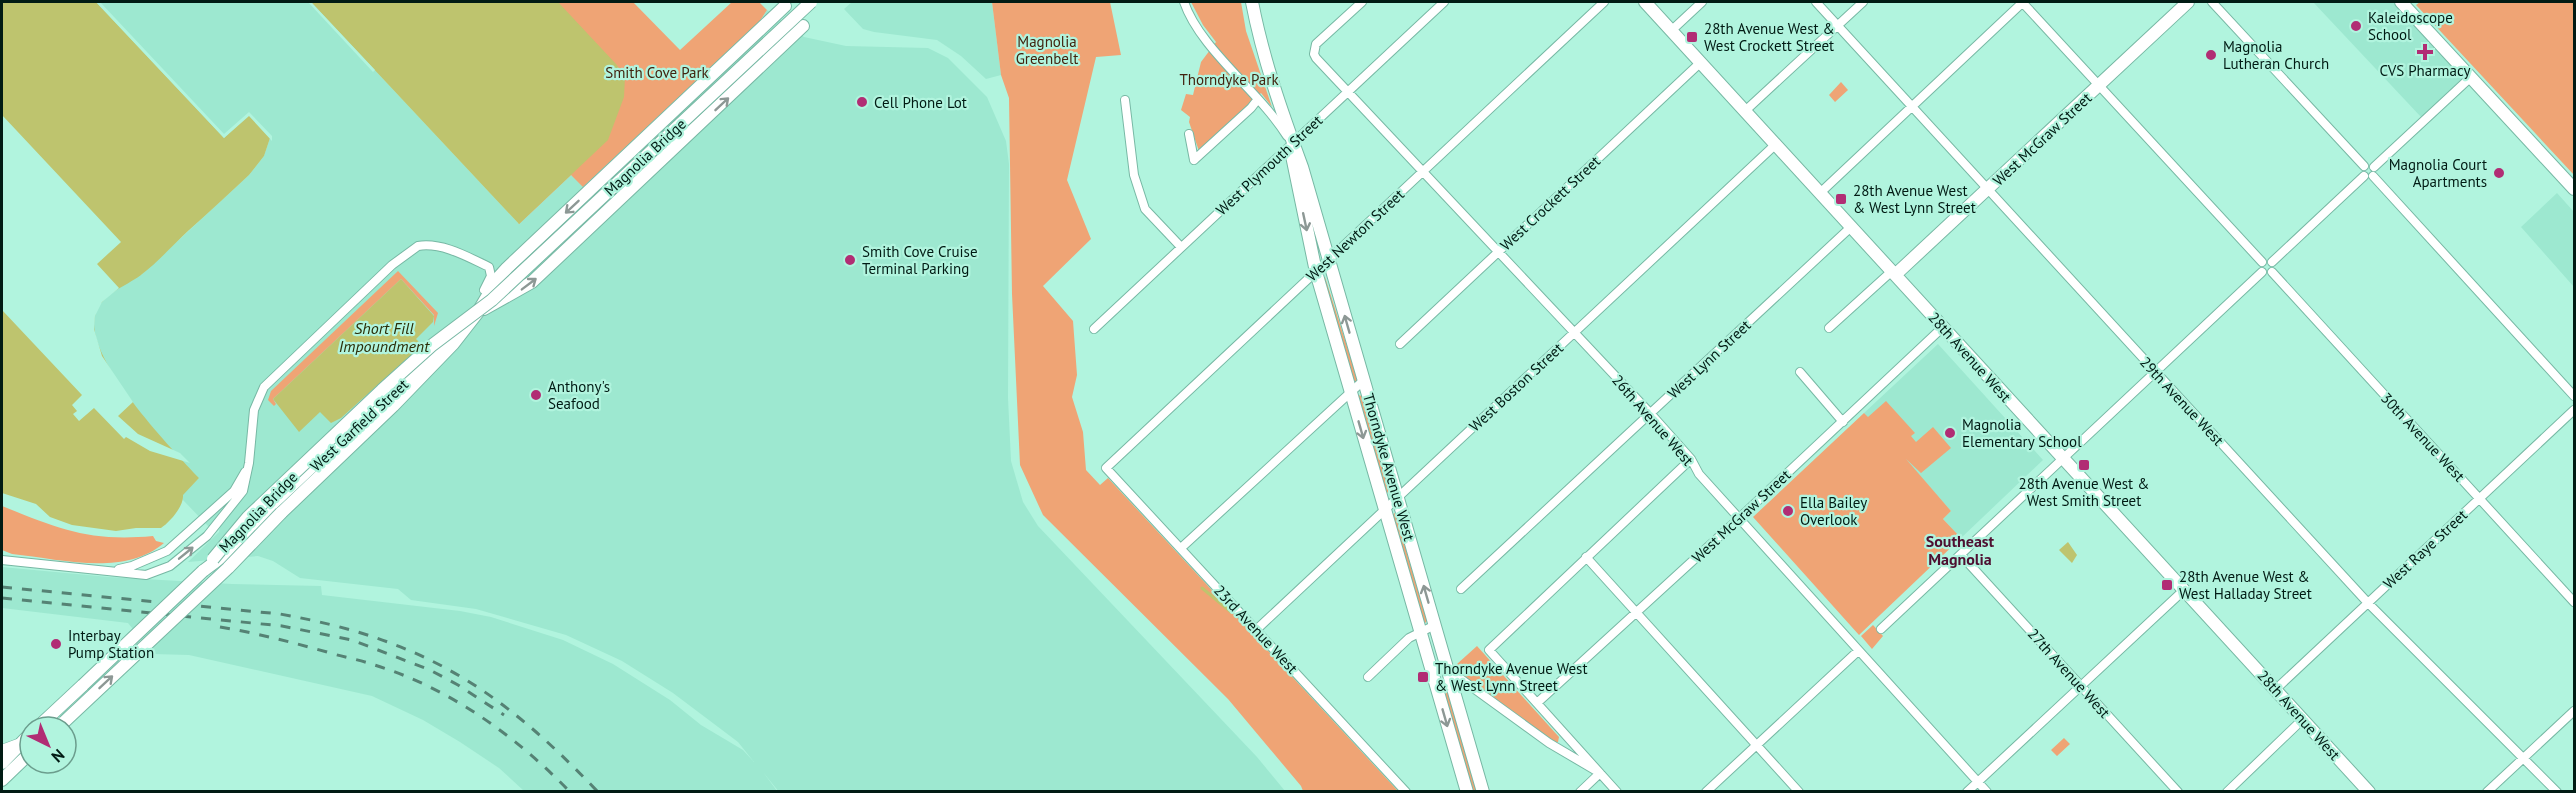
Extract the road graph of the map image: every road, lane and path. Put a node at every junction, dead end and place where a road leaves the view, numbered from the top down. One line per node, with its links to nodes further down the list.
1 (811, 2): 45 (main road, Magnolia Bridge, bridge)
2 (1184, 2): 23 (street)
3 (1252, 2): 28 (main road, Thorndyke Avenue West)
4 (1362, 2): 22 (street, 26th Avenue West)
5 (1444, 2): 22 (street, West Plymouth Street)
6 (1604, 2): 30 (street, West Newton Street)
7 (1645, 2): 18 (main road, 28th Avenue West)
8 (1702, 2): 18 (street)
9 (1816, 2): 16 (street, 29th Avenue West)
10 (1863, 2): 16 (street)
11 (2022, 2): 21 (street); 25 (street)
12 (2188, 2): 21 (main road, West McGraw Street)
13 (2212, 2): 31 (street)
14 (2404, 3): 20 (main road)
15 (783, 4): 17 (street); 45 (main road, one-way to 45)
16 (1838, 25): 25 (street, 29th Avenue West); 26 (street)
17 (804, 26): 45 (main road, one-way to 17, bridge)
18 (1672, 30): 19 (main road, 28th Avenue West)
19 (1701, 62): 26 (main road, 28th Avenue West); 37 (street, West Crockett Street)
20 (2471, 76): 31 (street); 33 (main road)
21 (2100, 85): 32 (main road, West McGraw Street); 39 (street)
22 (1347, 91): 28 (street, West Plymouth Street); 30 (street, 26th Avenue West)
23 (1258, 99): 27 (street); 28 (street)
24 (1125, 100): 36 (street)
25 (1911, 105): 32 (street, 29th Avenue West); 34 (street)
26 (1745, 111): 29 (main road, 28th Avenue West)
27 (1189, 134)
28 (1291, 144): 36 (street, West Plymouth Street); 38 (main road, Thorndyke Avenue West); 41 (main road, Thorndyke Avenue West, one-way to 41)
29 (1776, 144): 34 (main road, 28th Avenue West); 49 (street, West Boston Street)
30 (1423, 171): 37 (street, 26th Avenue West); 38 (street, West Newton Street)
31 (2370, 173): 40 (street); 55 (street)
32 (1988, 189): 44 (main road, West McGraw Street); 52 (street, 29th Avenue West)
33 (2574, 189)
34 (1820, 193): 35 (main road, 28th Avenue West)
35 (1851, 227): 44 (main road, 28th Avenue West); 57 (street, West Lynn Street)
36 (1181, 247): 48 (street, West Plymouth Street)
37 (1498, 251): 49 (street, 26th Avenue West); 50 (street, West Crockett Street)
38 (1329, 260): 41 (street, West Newton Street); 53 (main road, Thorndyke Avenue West, one-way to 38)
39 (2262, 262): 40 (street); 42 (street)
40 (2272, 262): 43 (street)
41 (1316, 272): 54 (main road, Thorndyke Avenue West); 62 (street, West Newton Street)
42 (2262, 272): 43 (street); 52 (street)
43 (2272, 272): 64 (street, 30th Avenue West)
44 (1893, 273): 46 (main road, 28th Avenue West); 47 (street)
45 (478, 312): 66 (main road, Magnolia Bridge, bridge); 74 (main road, Magnolia Bridge, bridge)
46 (1943, 327): 58 (street, West McGraw Street); 59 (main road, 28th Avenue West)
47 (1829, 328)
48 (1094, 329)
49 (1574, 332): 57 (street, 26th Avenue West); 63 (street, West Boston Street)
50 (1400, 344)
51 (1800, 372): 58 (street)
52 (2154, 372): 59 (street); 83 (street, 29th Avenue West)
53 (1364, 380): 54 (street); 63 (main road, Thorndyke Avenue West)
54 (1350, 392): 65 (main road, Thorndyke Avenue West, one-way to 65); 70 (street)
55 (2574, 396)
56 (2574, 410): 64 (street, West Raye Street)
57 (1650, 413): 60 (street, 26th Avenue West); 79 (street, West Lynn Street)
58 (1843, 422): 67 (street, West McGraw Street)
59 (2062, 457): 71 (street); 81 (main road, 28th Avenue West)
60 (1691, 459): 67 (street, 26th Avenue West); 72 (street)
61 (249, 463): 68 (street, West Garfield Street); 73 (street, West Garfield Street); 77 (street, West Garfield Street, one-way to 61)
62 (1106, 468): 70 (street, 23rd Avenue West)
63 (1397, 497): 65 (street, West Boston Street); 85 (main road, Thorndyke Avenue West, one-way to 63)
64 (2480, 498): 82 (street, 30th Avenue West); 83 (street, West Raye Street)
65 (1384, 509): 87 (street, West Boston Street); 88 (main road, Thorndyke Avenue West)
66 (281, 513): 69 (main road, Magnolia Bridge, bridge); 80 (main road, Magnolia Bridge, bridge)
67 (1740, 518): 84 (street, West McGraw Street); 89 (street, 26th Avenue West)
68 (257, 521): 69 (main road); 74 (main road, bridge)
69 (240, 544): 78 (main road, Magnolia Bridge); 80 (main road)
70 (1181, 548): 87 (street, 23rd Avenue West)
71 (1961, 555): 86 (street); 93 (street, 27th Avenue West)
72 (1586, 557): 84 (street); 95 (street)
73 (151, 559): 76 (street, West Garfield Street); 77 (street)
74 (213, 559): 78 (main road, Magnolia Bridge, bridge)
75 (2, 560): 76 (street)
76 (110, 571): 77 (street, West Garfield Street)
77 (157, 571)
78 (203, 571): 97 (main road, Magnolia Bridge, bridge)
79 (1461, 589)
80 (205, 590): 98 (main road, Magnolia Bridge, one-way to 80, bridge)
81 (2184, 590): 93 (street); 94 (main road, 28th Avenue West)
82 (2574, 602)
83 (2368, 603): 94 (street, West Raye Street); 104 (street, 29th Avenue West)
84 (1637, 612): 95 (street, West McGraw Street); 100 (street)
85 (1435, 626): 88 (street); 90 (main road, Thorndyke Avenue West)
86 (1881, 629)
87 (1256, 630): 110 (street, 23rd Avenue West)
88 (1420, 633): 91 (main road, Thorndyke Avenue West); 92 (street)
89 (1858, 651): 100 (street); 109 (street, 26th Avenue West)
90 (1447, 669): 91 (street); 107 (street); 112 (main road, Thorndyke Avenue West)
91 (1431, 670): 111 (main road, Thorndyke Avenue West, one-way to 111)
92 (1368, 677)
93 (2081, 686): 109 (street); 119 (street, 27th Avenue West)
94 (2276, 689): 99 (main road, 28th Avenue West)
95 (1537, 703): 107 (street)
96 (2574, 711): 104 (street)
97 (51, 715)
98 (71, 715)
99 (2302, 719): 120 (street); 121 (main road, 28th Avenue West)
100 (1757, 745): 115 (street); 116 (street)
101 (18, 751): 102 (main road)
102 (2, 752)
103 (18, 754): 106 (main road)
104 (2524, 757): 122 (street); 123 (street, 29th Avenue West)
105 (18, 758): 108 (main road)
106 (2, 763)
107 (1600, 773): 113 (street); 114 (street)
108 (2, 780)
109 (1978, 782): 117 (street); 118 (street, 26th Avenue West)
110 (1406, 792)
111 (1467, 792)
112 (1482, 792)
113 (1580, 792)
114 (1617, 792)
115 (1706, 792)
116 (1799, 792)
117 (1967, 792)
118 (1987, 792)
119 (2178, 792)
120 (2228, 792)
121 (2369, 792)
122 (2487, 792)
123 (2557, 792)

